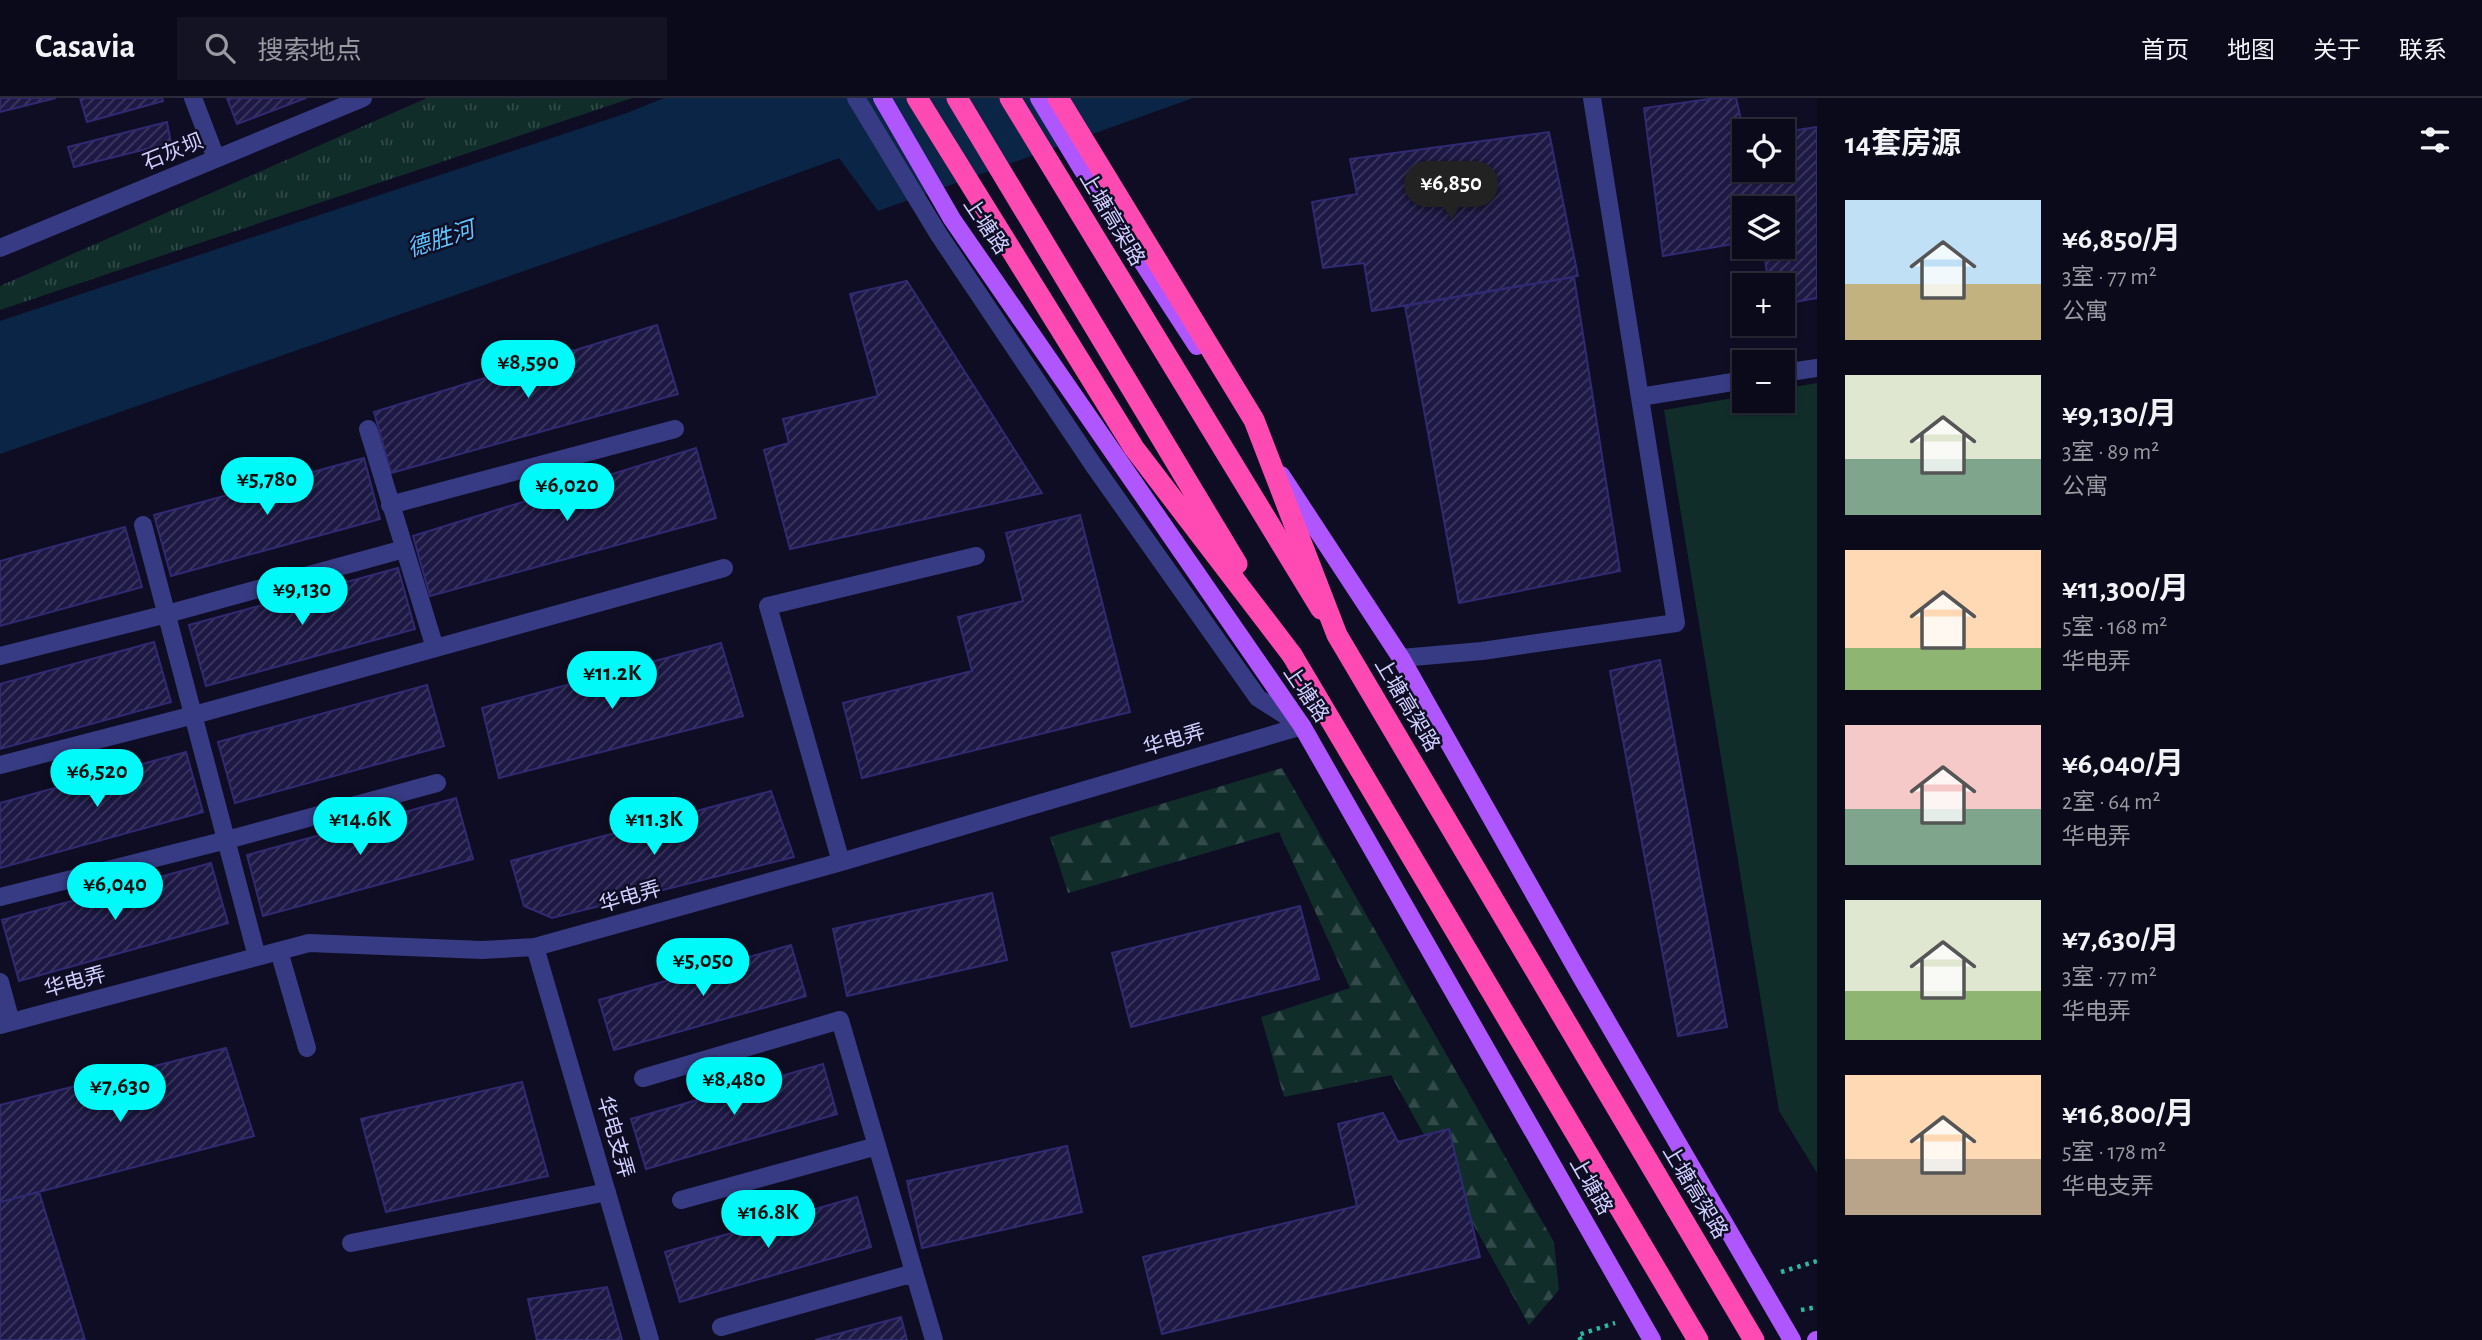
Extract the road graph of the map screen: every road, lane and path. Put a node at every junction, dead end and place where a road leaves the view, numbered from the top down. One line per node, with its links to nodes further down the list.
1 (193, 98): 11 (street)
2 (363, 98): 11 (street, 石灰坝)
3 (856, 98): 31 (street)
4 (882, 98): 31 (main road, 上塘路)
5 (916, 98): 27 (highway)
6 (957, 98): 27 (highway)
7 (1010, 98): 25 (highway, 上塘高架路, bridge)
8 (1039, 98): 29 (main road)
9 (1058, 98): 25 (highway, bridge)
10 (1592, 98): 16 (street)
11 (216, 158): 12 (street, 石灰坝)
12 (0, 248)
13 (1817, 368): 14 (street)
14 (1795, 371)
15 (1732, 382): 16 (street)
16 (1640, 397): 29 (street)
17 (368, 429): 19 (street)
18 (675, 429): 19 (street)
19 (390, 505): 21 (street)
20 (143, 525): 24 (street)
21 (404, 549): 24 (street); 26 (street)
22 (976, 556): 35 (street)
23 (724, 568): 26 (street)
24 (167, 614): 28 (street); 30 (street)
25 (1336, 635): 54 (highway, 上塘高架路, bridge)
26 (435, 649): 30 (street)
27 (1292, 655): 53 (highway, bridge)
28 (0, 656)
29 (1401, 658): 55 (main road)
30 (194, 715): 32 (street); 34 (street)
31 (1301, 726): 35 (street, 华电弄); 52 (main road, 上塘路)
32 (0, 765)
33 (437, 783): 34 (street)
34 (227, 840): 36 (street); 39 (street)
35 (841, 862): 37 (street, 华电弄)
36 (0, 897)
37 (536, 947): 38 (street, 华电弄); 45 (street, 华电支弄)
38 (279, 951): 39 (street, 华电弄); 42 (street)
39 (257, 957): 41 (street, 华电弄)
40 (0, 982): 41 (street)
41 (5, 1024)
42 (307, 1048)
43 (643, 1078): 44 (street)
44 (877, 1146): 46 (street); 48 (street)
45 (607, 1192): 47 (street); 50 (street, 华电支弄)
46 (681, 1200)
47 (351, 1243)
48 (914, 1273): 49 (street); 51 (street)
49 (721, 1326)
50 (650, 1340)
51 (934, 1340)
52 (1652, 1340)
53 (1698, 1340)
54 (1754, 1340)
55 (1791, 1340)

